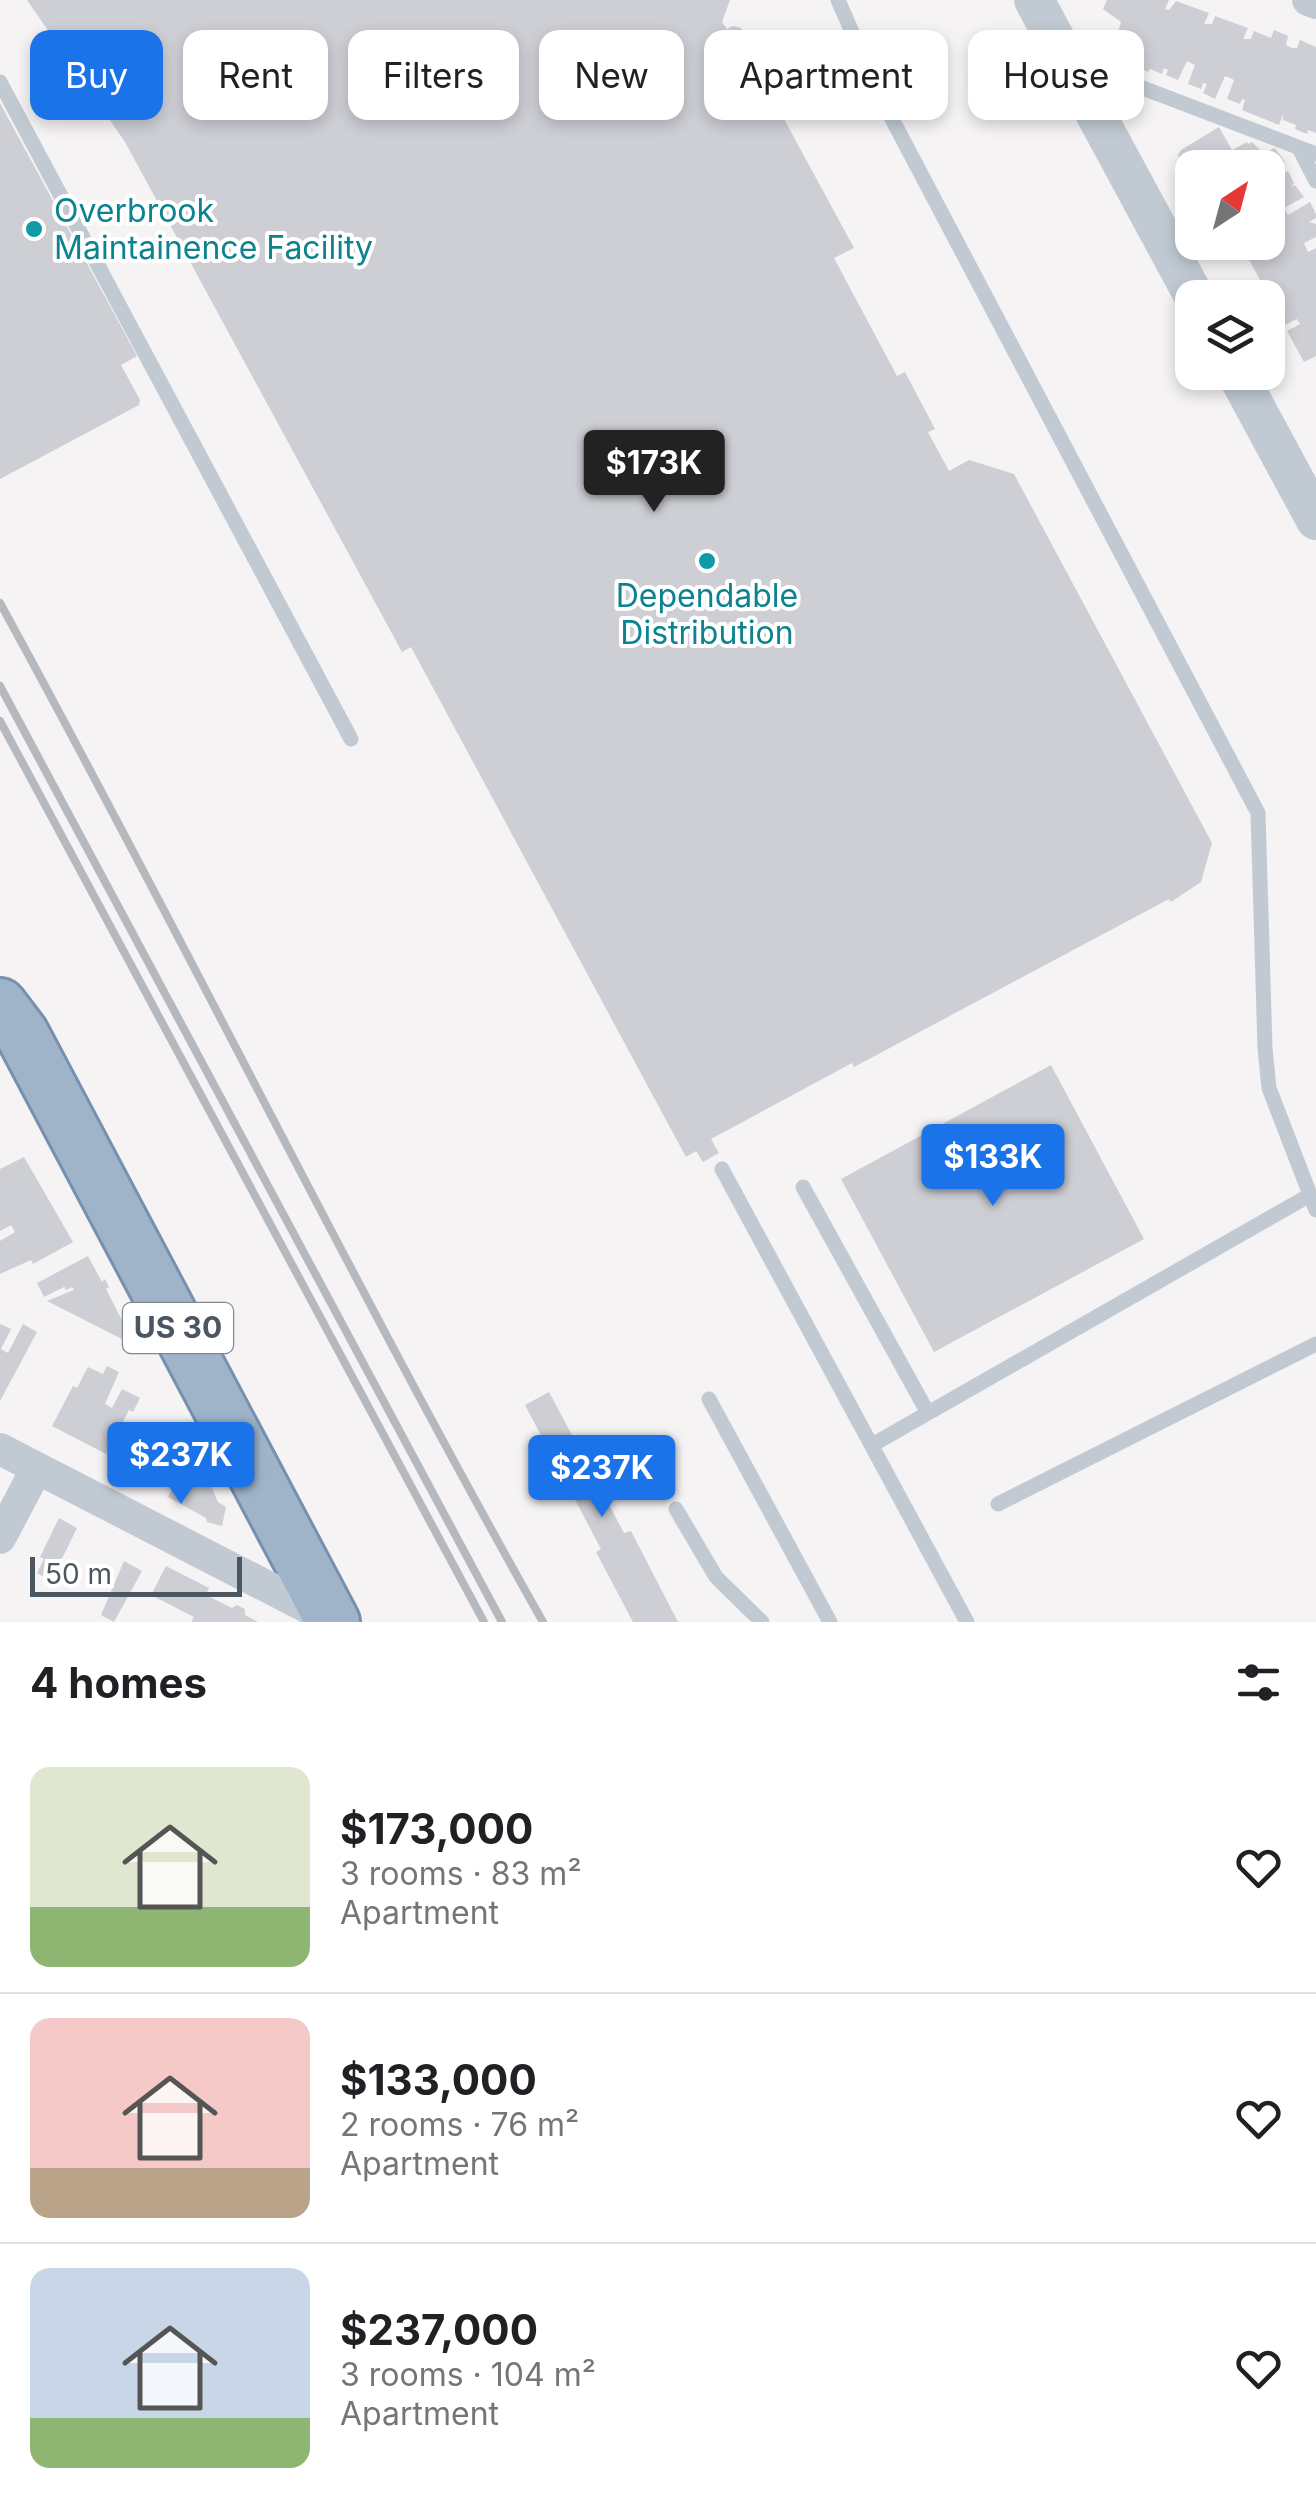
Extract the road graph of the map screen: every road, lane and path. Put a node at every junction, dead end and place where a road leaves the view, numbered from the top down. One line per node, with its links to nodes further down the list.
1 (838, 0): 19 (lane)
2 (1034, 0): 5 (street)
3 (1308, 0): 4 (street)
4 (1316, 3)
5 (1050, 30)
6 (0, 82): 15 (lane)
7 (1144, 89): 9 (lane)
8 (1099, 120): 12 (street)
9 (1298, 148): 10 (lane); 11 (lane)
10 (1316, 154)
11 (1316, 181)
12 (1185, 280)
13 (1246, 390): 14 (street)
14 (1316, 520)
15 (351, 739)
16 (7, 1033): 29 (highway, US 30)
17 (722, 1169): 23 (lane)
18 (803, 1187): 22 (lane)
19 (1313, 1202): 22 (lane)
20 (1316, 1344): 26 (lane)
21 (709, 1398): 31 (lane)
22 (928, 1413): 23 (lane)
23 (872, 1445): 32 (lane)
24 (0, 1448): 25 (street)
25 (37, 1468): 28 (street); 29 (street)
26 (998, 1504)
27 (676, 1509): 30 (lane)
28 (0, 1538)
29 (332, 1621)
30 (762, 1622)
31 (830, 1622)
32 (967, 1622)

